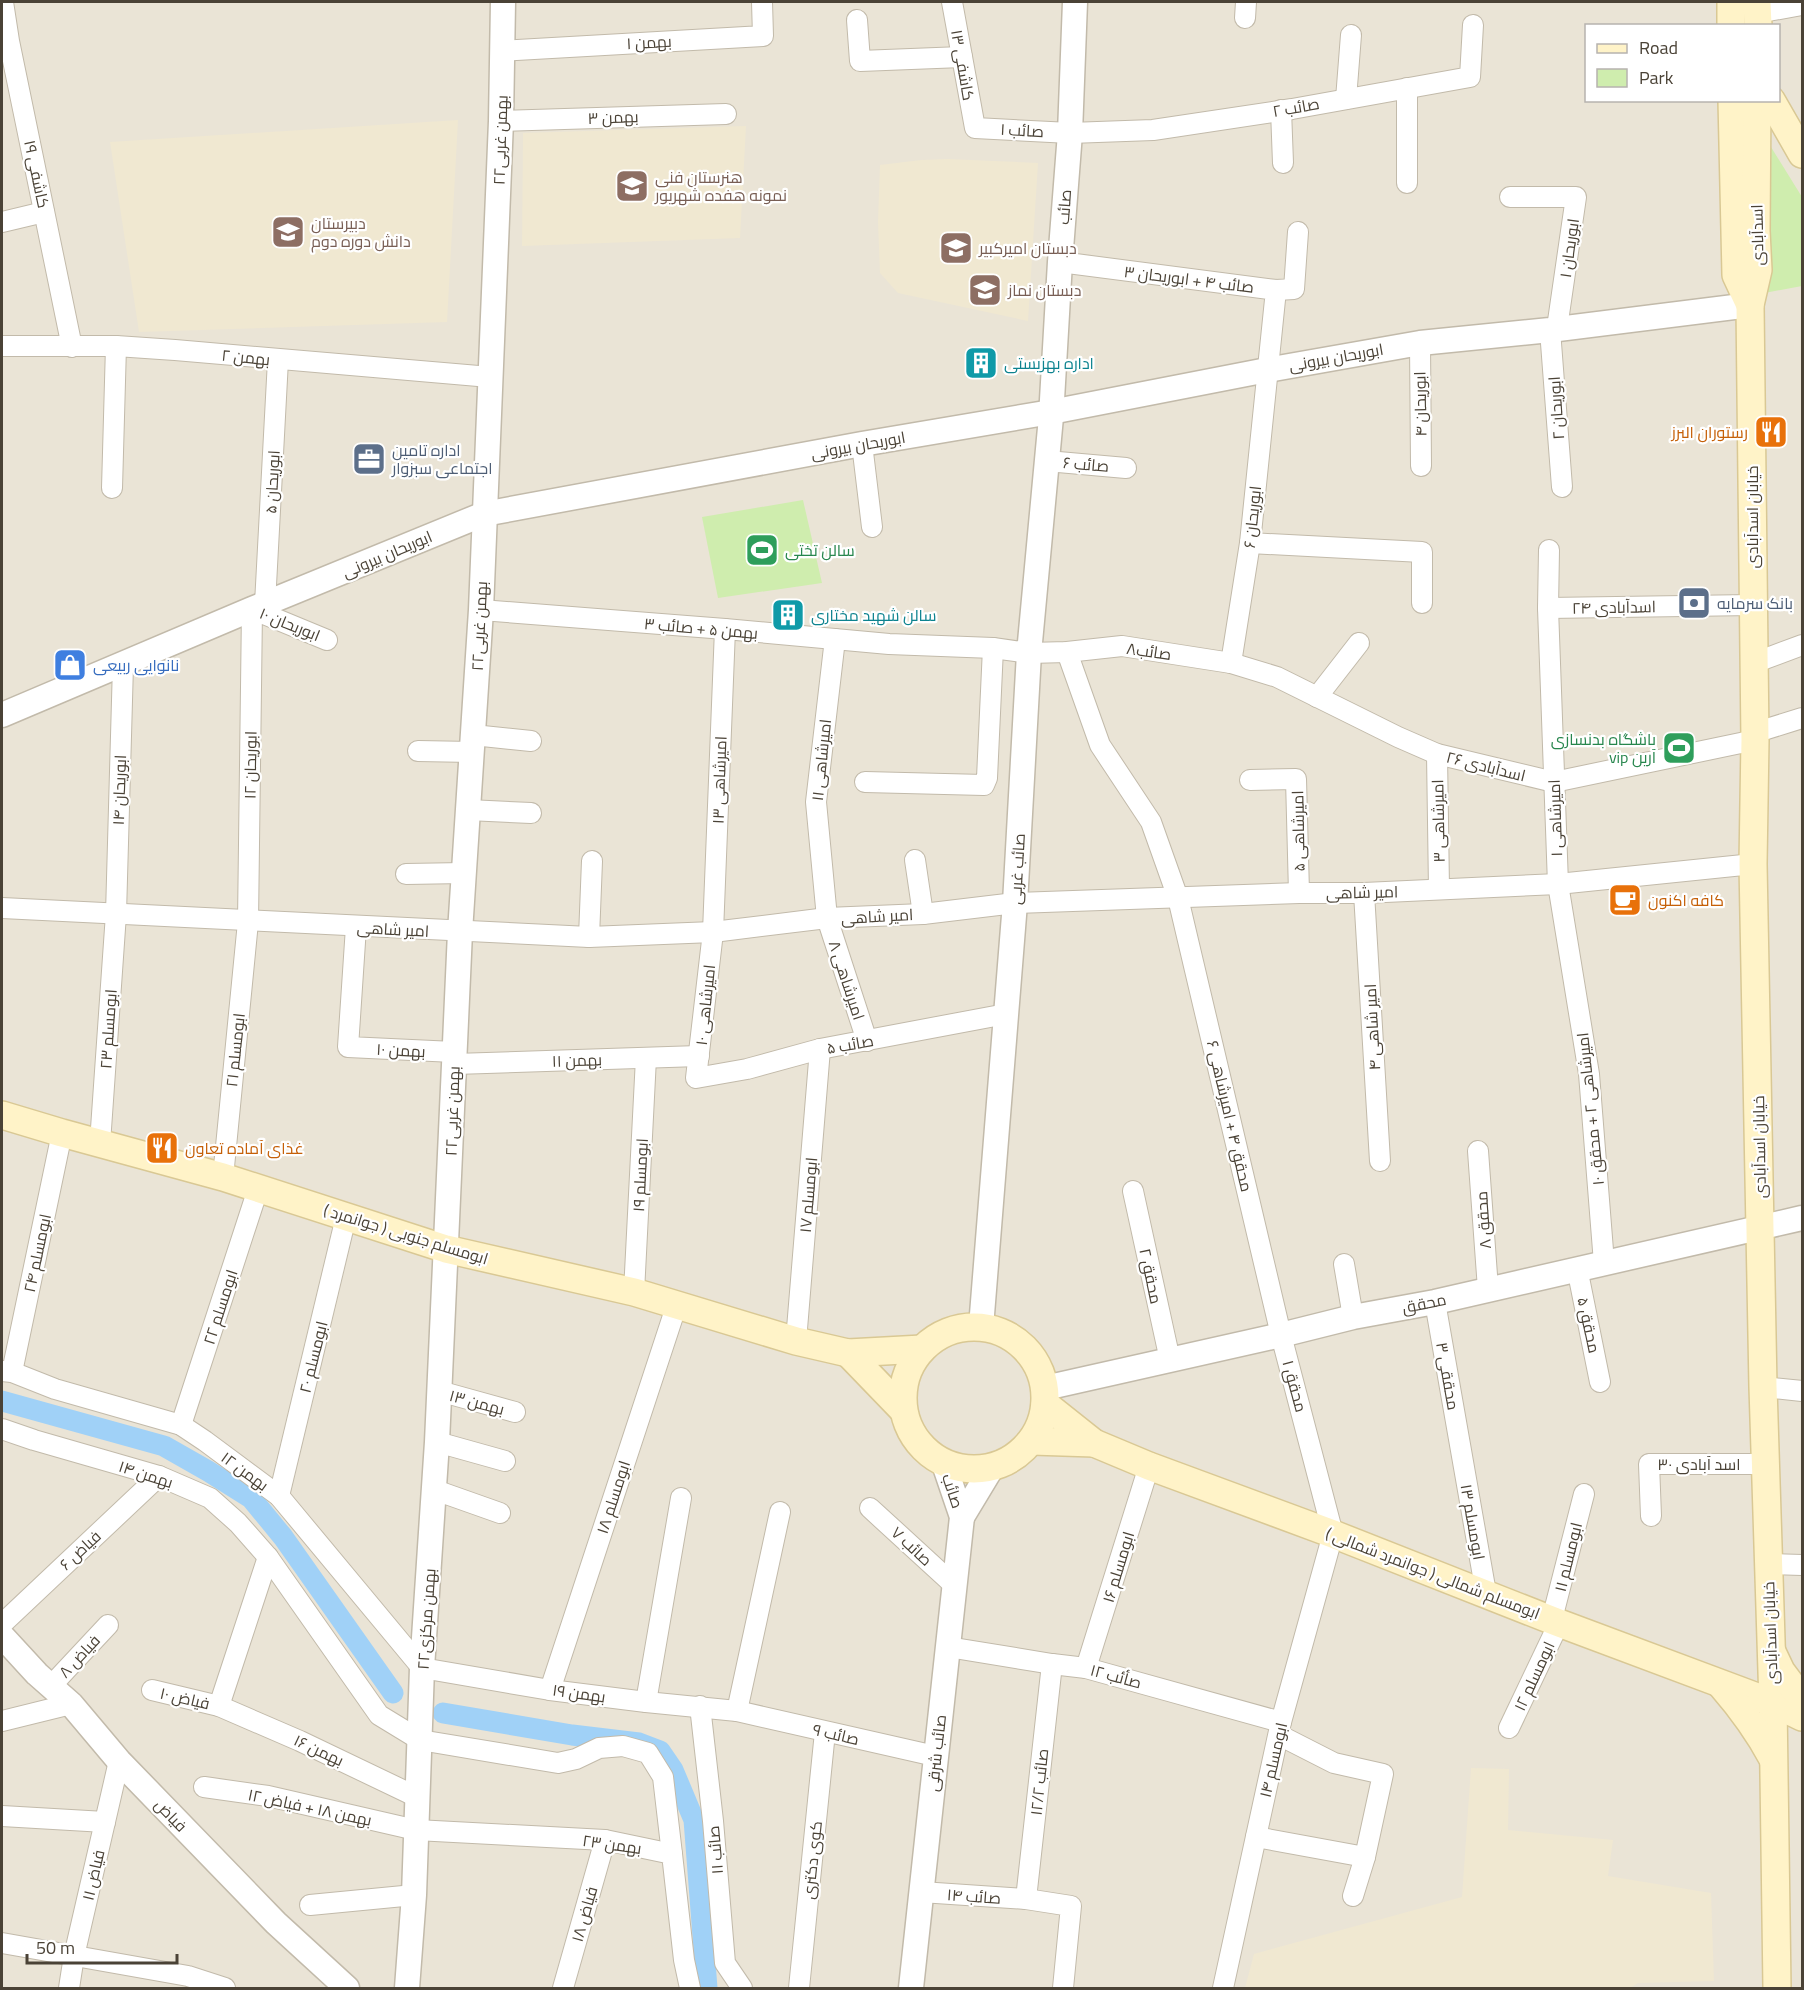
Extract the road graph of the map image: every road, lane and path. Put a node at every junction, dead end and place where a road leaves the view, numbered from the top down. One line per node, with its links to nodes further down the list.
1 (3, 2): 29 (street, کاشفی ۱۹)
2 (503, 2): 13 (street, ۲۲بهمن غربی)
3 (762, 2): 13 (street, بهمن ۱)
4 (952, 2): 14 (street, کاشفی ۱۳)
5 (1075, 2): 24 (street, صائب)
6 (1731, 2): 10 (main road)
7 (1803, 6): 8 (street)
8 (1757, 13)
9 (857, 20): 14 (street)
10 (1731, 24)
11 (1473, 25): 15 (street, صائب ۲)
12 (1351, 36): 16 (street)
13 (501, 51): 22 (street, ۲۲بهمن غربی)
14 (962, 57): 23 (street, کاشفی ۱۳)
15 (1407, 88): 16 (street, صائب ۲); 27 (street)
16 (1346, 99): 20 (street, صائب ۲)
17 (1732, 102): 34 (main road, اسدآبادی)
18 (1757, 102): 34 (main road, اسدآبادی)
19 (1772, 102): 25 (main road)
20 (1281, 110): 24 (street, صائب ۲); 26 (street)
21 (726, 114): 22 (street, بهمن ۳)
22 (501, 121): 42 (street, ۲۲بهمن غربی)
23 (975, 128): 24 (street, صائب ۱)
24 (1070, 133): 32 (street, صائب)
25 (1803, 154)
26 (1283, 163)
27 (1407, 183)
28 (1510, 197): 35 (street, ابوریحان ۱)
29 (45, 212): 30 (street); 39 (street, کاشفی ۱۹)
30 (2, 222)
31 (1298, 232): 33 (street)
32 (1060, 262): 33 (street, صائب ۴ + ابوریحان ۳); 43 (street, صائب)
33 (1276, 290): 41 (street, صائب ۴ + ابوریحان ۳)
34 (1750, 305): 35 (street, ابوریحان بیرونی); 55 (main road, خیابان اسدآبادی)
35 (1554, 329): 36 (street, ابوریحان بیرونی); 48 (street, ابوریحان ۲)
36 (1420, 343): 41 (street, ابوریحان بیرونی); 46 (street, ابوریحان ۴)
37 (2, 346): 39 (street, بهمن ۲)
38 (116, 346): 39 (street, بهمن ۲); 40 (street, بهمن ۲); 49 (street)
39 (72, 347)
40 (278, 360): 42 (street, بهمن ۲); 56 (street, ابوریحان ۵)
41 (1267, 370): 43 (street, ابوریحان بیرونی); 52 (street, ابوریحان ۶)
42 (490, 377): 50 (street, ۲۲بهمن غربی)
43 (1051, 412): 44 (street, ابوریحان بیرونی); 45 (street, صائب غربی)
44 (862, 444): 50 (street, ابوریحان بیرونی); 51 (street)
45 (1047, 461): 47 (street, صائب ۶); 66 (street, صائب غربی)
46 (1421, 465)
47 (1126, 468)
48 (1562, 487)
49 (112, 488)
50 (484, 514): 56 (street, ابوریحان بیرونی); 58 (street, ۲۲بهمن غربی)
51 (872, 527)
52 (1250, 543): 54 (street); 67 (street, ابوریحان ۶)
53 (1549, 550): 57 (street, امیرشاهی ۱)
54 (1422, 603)
55 (1753, 605): 57 (street, اسدآبادی ۲۴); 68 (main road, خیابان اسدآبادی)
56 (259, 607): 61 (street, ابوریحان ۱۰); 69 (street, ابوریحان بیرونی); 98 (street, ابوریحان ۱۲)
57 (1548, 608): 80 (street, امیرشاهی ۱)
58 (481, 610): 59 (street, بهمن ۵ + صائب ۳); 75 (street, ۲۲بهمن غربی)
59 (725, 629): 60 (street, بهمن ۵ + صائب ۳); 101 (street, امیرشاهی ۱۳)
60 (835, 639): 64 (street, بهمن ۵ + صائب ۳); 97 (street, امیرشاهی ۱۱)
61 (327, 640)
62 (1359, 643): 70 (street)
63 (1803, 645): 68 (street)
64 (993, 648): 66 (street, بهمن ۵ + صائب ۳); 79 (street)
65 (1067, 652): 66 (street, صائب۸); 67 (street, صائب۸); 92 (street, محقق ۴ + امیرشاهی ۶)
66 (1029, 653): 93 (street, صائب غربی)
67 (1231, 663): 70 (street, اسدآبادی ۲۶)
68 (1754, 663): 73 (main road, خیابان اسدآبادی)
69 (123, 665): 71 (street, ابوریحان بیرونی); 95 (street, ابوریحان ۱۴)
70 (1317, 697): 77 (street, اسدآبادی ۲۶)
71 (2, 716)
72 (1803, 718): 73 (street, اسدآبادی ۲۶)
73 (1754, 737): 80 (street, اسدآبادی ۲۶); 85 (main road, خیابان اسدآبادی)
74 (531, 741): 75 (street)
75 (473, 743): 76 (street); 81 (street, ۲۲بهمن غربی)
76 (418, 751)
77 (1437, 754): 80 (street, اسدآبادی ۲۶); 89 (street, امیرشاهی ۳)
78 (1250, 780): 90 (street, امیرشاهی ۵)
79 (865, 782)
80 (1554, 782): 88 (street, امیرشاهی ۱)
81 (468, 810): 82 (street); 86 (street, ۲۲بهمن غربی)
82 (531, 813)
83 (915, 860): 96 (street)
84 (592, 861): 102 (street)
85 (1753, 864): 88 (street, امیر شاهی); 120 (main road, خیابان اسدآبادی)
86 (464, 873): 87 (street); 100 (street, ۲۲بهمن غربی)
87 (406, 874)
88 (1557, 884): 89 (street, امیر شاهی); 122 (street, امیرشاهی ۲ + محقق ۱۰)
89 (1439, 889): 91 (street, امیر شاهی)
90 (1299, 893): 91 (street, امیر شاهی); 92 (street, امیر شاهی)
91 (1364, 893): 114 (street, امیر شاهی ۴)
92 (1178, 897): 93 (street, امیر شاهی); 131 (street, محقق ۴ + امیرشاهی ۶)
93 (1015, 903): 96 (street, امیر شاهی); 103 (street, صائب غربی)
94 (2, 908): 95 (street, امیر شاهی)
95 (116, 914): 98 (street, امیر شاهی); 112 (street, ابومسلم ۲۳)
96 (923, 914): 97 (street, امیر شاهی)
97 (827, 918): 101 (street, امیر شاهی); 104 (street, امیرشاهی ۸)
98 (248, 922): 99 (street, امیر شاهی); 115 (street, ابومسلم ۲۱)
99 (356, 927): 100 (street, امیر شاهی); 107 (street, بهمن ۱۰)
100 (460, 932): 102 (street, امیر شاهی); 107 (street, ۲۲بهمن غربی)
101 (712, 932): 102 (street, امیر شاهی); 106 (street, امیرشاهی ۱۰)
102 (589, 937)
103 (1006, 1014): 104 (street, صائب ۵); 130 (street, صائب غربی)
104 (867, 1041): 105 (street, صائب ۵)
105 (820, 1049): 109 (street, صائب ۵); 132 (street, ابومسلم ۱۷)
106 (699, 1056): 108 (street, بهمن ۱۱); 109 (street, امیرشاهی ۱۰)
107 (454, 1058): 108 (street, بهمن ۱۱); 121 (street, ۲۲بهمن غربی)
108 (646, 1058): 126 (street, ابومسلم ۱۹)
109 (696, 1078)
110 (2, 1115): 111 (main road, ابومسلم جنوبی ( جوانمرد ))
111 (62, 1133): 112 (main road, ابومسلم جنوبی ( جوانمرد )); 136 (street, ابومسلم ۲۴)
112 (100, 1143): 115 (main road, ابومسلم جنوبی ( جوانمرد ))
113 (1478, 1151): 125 (street, محقق ۸)
114 (1380, 1161)
115 (223, 1177): 116 (main road, ابومسلم جنوبی ( جوانمرد ))
116 (258, 1189): 118 (main road, ابومسلم جنوبی ( جوانمرد )); 144 (street, ابومسلم ۲۲)
117 (1133, 1191): 135 (street, محقق ۲)
118 (346, 1217): 121 (main road, ابومسلم جنوبی ( جوانمرد )); 158 (street, ابومسلم ۲۰)
119 (1803, 1218): 120 (street, محقق)
120 (1761, 1227): 122 (street, محقق); 138 (main road, خیابان اسدآبادی)
121 (446, 1249): 126 (main road, ابومسلم جنوبی ( جوانمرد )); 139 (street, ۲۲بهمن مرکزی)
122 (1604, 1263): 124 (street, محقق)
123 (1344, 1264): 129 (street)
124 (1577, 1268): 125 (street, محقق); 137 (street, محقق ۵)
125 (1488, 1289): 127 (street, محقق)
126 (634, 1292): 128 (main road, ابومسلم جنوبی ( جوانمرد ))
127 (1434, 1302): 129 (street, محقق); 149 (street, محققی ۳)
128 (677, 1304): 132 (main road, ابومسلم جنوبی ( جوانمرد )); 183 (street, ابومسلم ۱۸)
129 (1353, 1317): 131 (street, محقق)
130 (981, 1327): 133 (main road); 141 (main road)
131 (1281, 1335): 135 (street, محقق); 165 (street, محقق ۱)
132 (796, 1341): 134 (main road, ابومسلم جنوبی ( جوانمرد ))
133 (922, 1349): 134 (main road, ابومسلم جنوبی ( جوانمرد )); 142 (main road)
134 (848, 1353): 142 (main road)
135 (1170, 1360): 141 (street, محقق)
136 (7, 1371): 144 (street, بهمن ۱۲)
137 (1600, 1382)
138 (1763, 1387): 140 (street); 152 (main road, خیابان اسدآبادی)
139 (439, 1391): 143 (street, بهمن ۱۳); 146 (street, ۲۲بهمن مرکزی)
140 (1803, 1391)
141 (1045, 1396): 147 (main road); 148 (main road)
142 (903, 1410): 151 (main road)
143 (515, 1412)
144 (181, 1425): 158 (street, بهمن ۱۲)
145 (2, 1429): 155 (street, بهمن ۱۴)
146 (437, 1442): 150 (street); 156 (street, ۲۲بهمن مرکزی)
147 (1032, 1442): 148 (main road); 154 (main road)
148 (1094, 1443): 153 (main road, ابومسلم شمالی ( جوانمرد شمالی ))
149 (1461, 1450): 170 (street, ابومسلم ۱۳)
150 (505, 1461)
151 (944, 1464): 154 (main road); 164 (street, صائب)
152 (1765, 1464): 163 (street, اسد آبادی ۳۰); 167 (main road, خیابان اسدآبادی)
153 (1149, 1466): 165 (main road, ابومسلم شمالی ( جوانمرد شمالی )); 179 (street, ابومسلم ۱۶)
154 (991, 1468): 164 (street)
155 (159, 1476): 166 (street, بهمن ۱۴); 172 (street, فیاض ۶)
156 (435, 1490): 162 (street); 178 (street, ۲۲بهمن مرکزی)
157 (1584, 1494): 171 (street, ابومسلم ۱۱)
158 (279, 1496): 178 (street, بهمن ۱۲)
159 (681, 1498): 185 (street)
160 (870, 1508): 169 (street, صائب ۷)
161 (780, 1512): 190 (street)
162 (500, 1513)
163 (1652, 1516)
164 (962, 1517): 169 (street, صائب شرقی)
165 (1333, 1533): 170 (main road, ابومسلم شمالی ( جوانمرد شمالی )); 194 (street, ابومسلم ۱۴)
166 (268, 1557): 188 (street); 196 (street, بهمن ۱۴)
167 (1768, 1564): 168 (street); 176 (main road, خیابان اسدآبادی)
168 (1803, 1565)
169 (954, 1585): 175 (street, صائب شرقی)
170 (1486, 1593): 171 (main road, ابومسلم شمالی ( جوانمرد شمالی ))
171 (1555, 1621): 180 (main road, ابومسلم شمالی ( جوانمرد شمالی )); 193 (street, ابومسلم ۱۲)
172 (2, 1624)
173 (108, 1625): 181 (street, فیاض ۸)
174 (2, 1636): 181 (street, فیاض)
175 (948, 1647): 177 (street, صأئب ۱۲); 197 (street, صائب شرقی)
176 (1771, 1649): 184 (main road); 186 (main road, خیابان اسدآبادی)
177 (1052, 1664): 179 (street, صأئب ۱۲); 212 (street, صائب ۱۲/۲)
178 (422, 1668): 183 (street, بهمن ۱۹); 196 (street, ۲۲بهمن مرکزی)
179 (1086, 1668): 194 (street, صأئب ۱۲)
180 (1720, 1684): 186 (main road, ابومسلم شمالی ( جوانمرد شمالی )); 198 (main road)
181 (50, 1687): 187 (street, فیاض)
182 (152, 1690): 188 (street, فیاض ۱۰)
183 (550, 1690): 185 (street, بهمن ۱۹)
184 (1803, 1699)
185 (646, 1702): 189 (street, بهمن ۱۹)
186 (1773, 1703): 191 (main road, ابومسلم شمالی ( جوانمرد شمالی )); 198 (main road, خیابان اسدآبادی)
187 (71, 1704): 192 (street); 199 (street, فیاض)
188 (219, 1706): 201 (street, بهمن ۱۶)
189 (700, 1706): 190 (street, بهمن ۱۹); 223 (street, صائب ۱۱)
190 (737, 1710): 195 (street, صائب ۹)
191 (1803, 1717)
192 (2, 1721)
193 (1509, 1728)
194 (1280, 1729): 205 (street, ابومسلم ۱۴); 208 (street, صأئب ۱۲)
195 (825, 1732): 197 (street, صائب ۹); 224 (street, کوی دکتری)
196 (420, 1740): 201 (street, ۲۲بهمن مرکزی); 207 (street)
197 (935, 1756): 209 (street, صائب شرقی)
198 (1773, 1760): 228 (main road, خیابان اسدآبادی)
199 (119, 1761): 203 (street, فیاض ۱۱); 219 (street, فیاض)
200 (204, 1787): 204 (street, بهمن ۱۸ + فیاض ۱۲)
201 (417, 1797): 204 (street, ۲۲بهمن مرکزی)
202 (2, 1816): 203 (street)
203 (105, 1822): 215 (street, فیاض ۱۱)
204 (416, 1830): 206 (street, بهمن ۲۳); 210 (street, ۲۲بهمن مرکزی)
205 (1256, 1837): 208 (street); 227 (street, ابومسلم ۱۴)
206 (605, 1840): 207 (street, بهمن ۲۳); 221 (street, فیاض ۱۸)
207 (672, 1854): 222 (street)
208 (1365, 1857): 211 (street)
209 (921, 1892): 212 (street, صائب ۱۴); 225 (street, صائب شرقی)
210 (414, 1895): 213 (street); 220 (street, ۲۲بهمن مرکزی)
211 (1353, 1896)
212 (1026, 1899): 226 (street, صائب ۱۴)
213 (310, 1905)
214 (2, 1943): 215 (street)
215 (74, 1956): 216 (street); 217 (street, فیاض ۱۱)
216 (187, 1982): 218 (street)
217 (69, 1989)
218 (225, 1989)
219 (347, 1989)
220 (406, 1989)
221 (563, 1989)
222 (690, 1989)
223 (741, 1989)
224 (799, 1989)
225 (911, 1989)
226 (1063, 1989)
227 (1223, 1989)
228 (1777, 1989)

